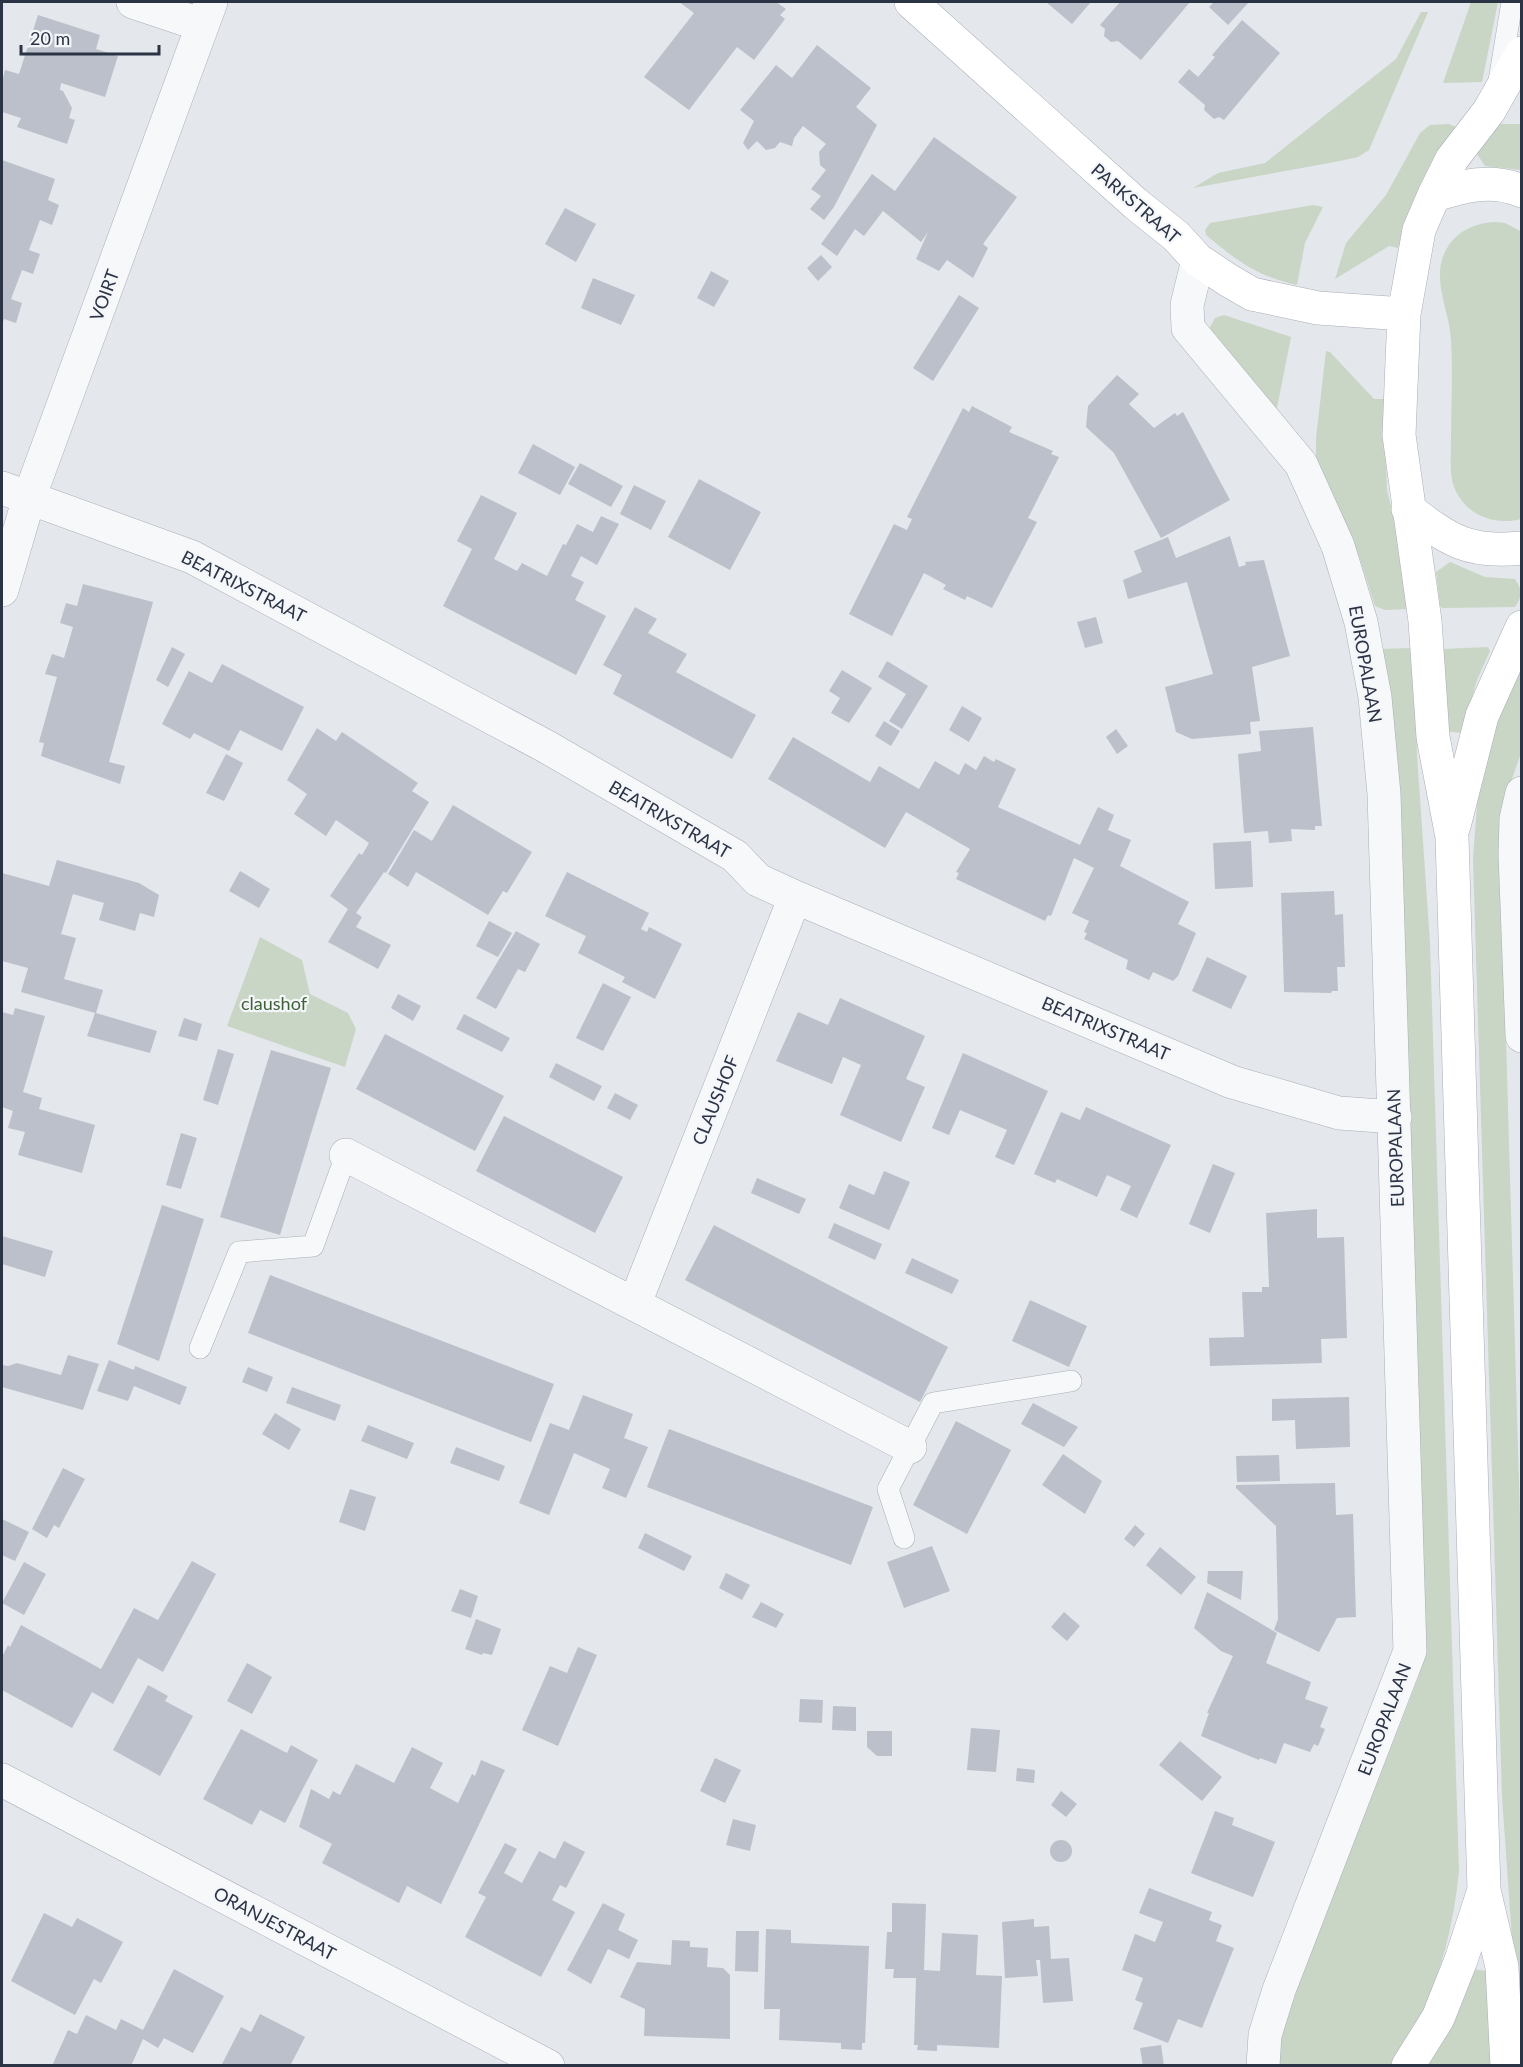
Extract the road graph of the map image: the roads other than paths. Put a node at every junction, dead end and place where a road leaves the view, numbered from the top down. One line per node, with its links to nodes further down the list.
1 (133, 2): 4 (street)
2 (911, 2): 9 (main road, PARKSTRAAT)
3 (1512, 2): 6 (lane)
4 (207, 13): 11 (street, VOIRT)
5 (1521, 53): 6 (main road)
6 (1498, 93): 8 (main road)
7 (1521, 191): 8 (main road)
8 (1434, 195): 10 (main road)
9 (1198, 260): 10 (main road, PARKSTRAAT); 20 (street, EUROPALAAN)
10 (1404, 314): 12 (main road)
11 (15, 493): 14 (street, VOIRT); 18 (street, BEATRIXSTRAAT)
12 (1408, 509): 13 (main road); 17 (main road)
13 (1521, 548)
14 (2, 590)
15 (1521, 627): 17 (main road)
16 (1521, 793): 19 (street)
17 (1452, 837): 28 (main road)
18 (795, 897): 20 (street, BEATRIXSTRAAT); 22 (street, CLAUSHOF)
19 (1521, 1036)
20 (1395, 1117): 30 (street, EUROPALAAN)
21 (346, 1155): 22 (street); 23 (lane)
22 (635, 1303): 25 (street)
23 (200, 1348)
24 (1071, 1381): 25 (lane)
25 (910, 1447): 26 (lane)
26 (904, 1538)
27 (2, 1780): 29 (street, ORANJESTRAAT)
28 (1484, 1890): 31 (main road); 32 (main road)
29 (548, 2066)
30 (1263, 2066)
31 (1408, 2066)
32 (1508, 2066)

